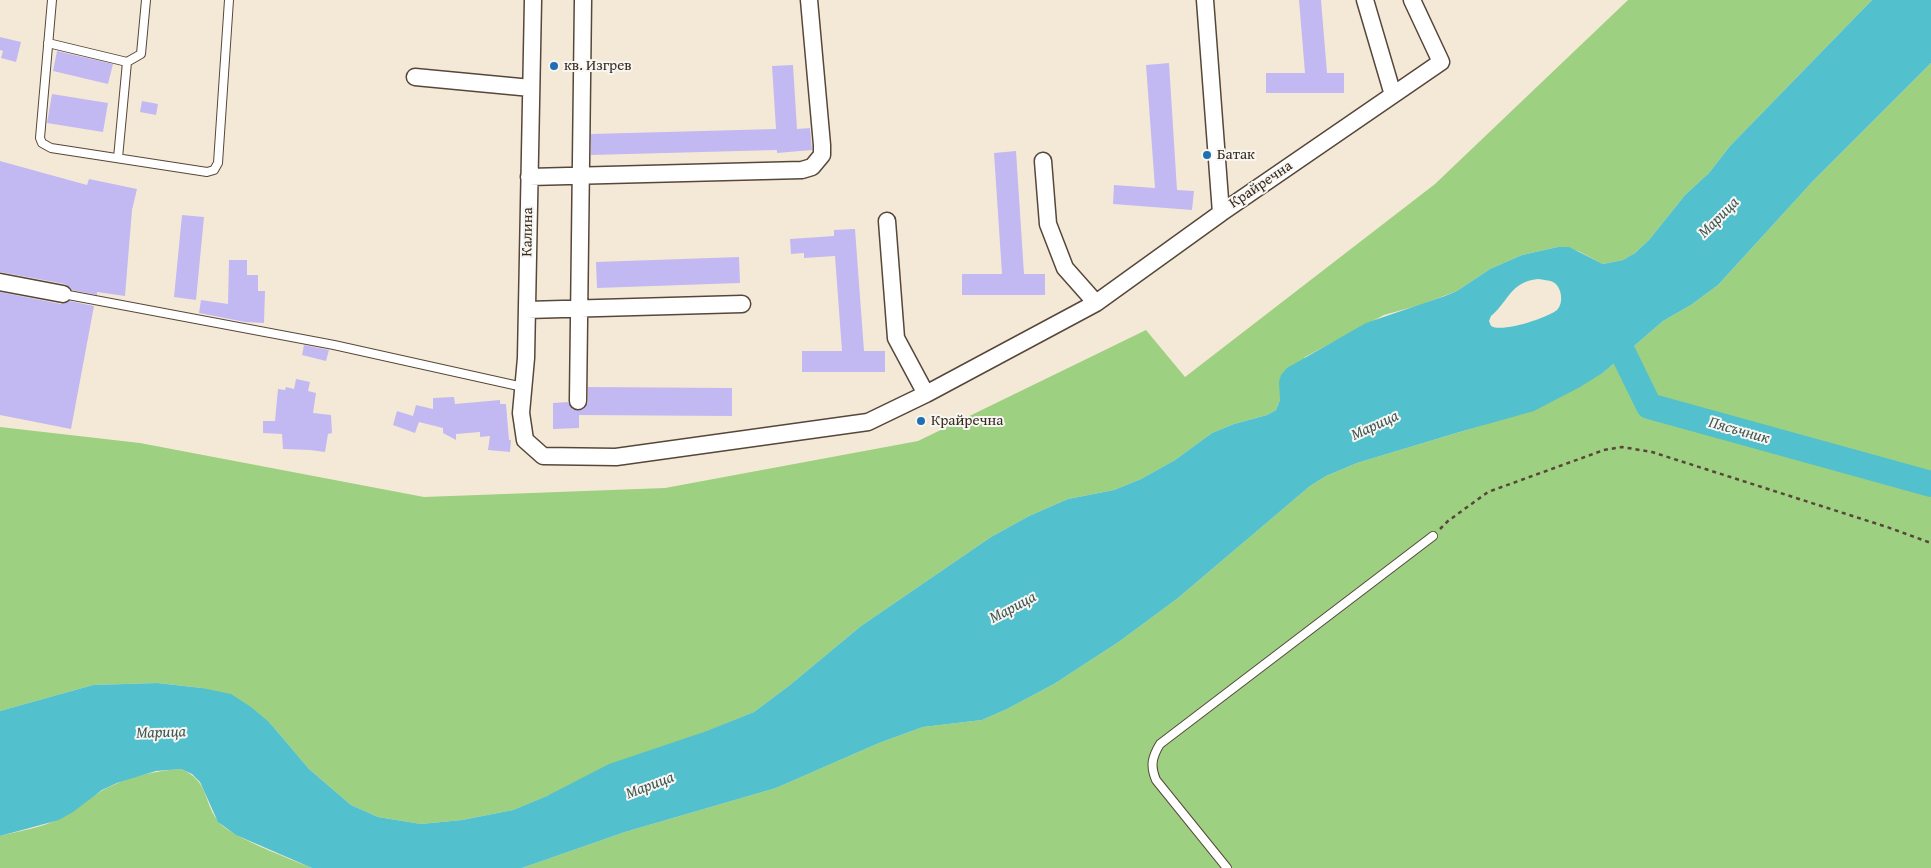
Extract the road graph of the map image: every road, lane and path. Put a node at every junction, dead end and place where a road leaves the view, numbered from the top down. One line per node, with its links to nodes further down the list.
1 (52, 0): 10 (lane)
2 (146, 0): 11 (lane)
3 (229, 0): 15 (lane)
4 (533, 0): 13 (street, Калина)
5 (583, 0): 17 (street)
6 (809, 0): 17 (street)
7 (1205, 0): 19 (street)
8 (1365, 0): 14 (street)
9 (1412, 0): 14 (street, Крайречна)
10 (48, 42): 11 (lane); 15 (lane)
11 (127, 62): 15 (lane)
12 (415, 77): 13 (street)
13 (531, 88): 18 (street, Калина)
14 (1393, 95): 19 (street, Крайречна)
15 (118, 158)
16 (1043, 161): 23 (street)
17 (581, 176): 18 (street); 25 (street)
18 (529, 177): 26 (street, Калина)
19 (1220, 213): 23 (street, Крайречна)
20 (887, 221): 28 (street)
21 (0, 282): 22 (street)
22 (63, 294): 27 (lane)
23 (1096, 303): 28 (street, Крайречна)
24 (742, 304): 25 (street)
25 (580, 309): 26 (street); 29 (street)
26 (526, 310): 27 (street, Калина)
27 (523, 388): 30 (street, Калина)
28 (926, 394): 30 (street, Крайречна)
29 (578, 402)
30 (543, 456)
31 (1433, 536): 32 (path); 33 (lane)
32 (1931, 542)
33 (1227, 868)

